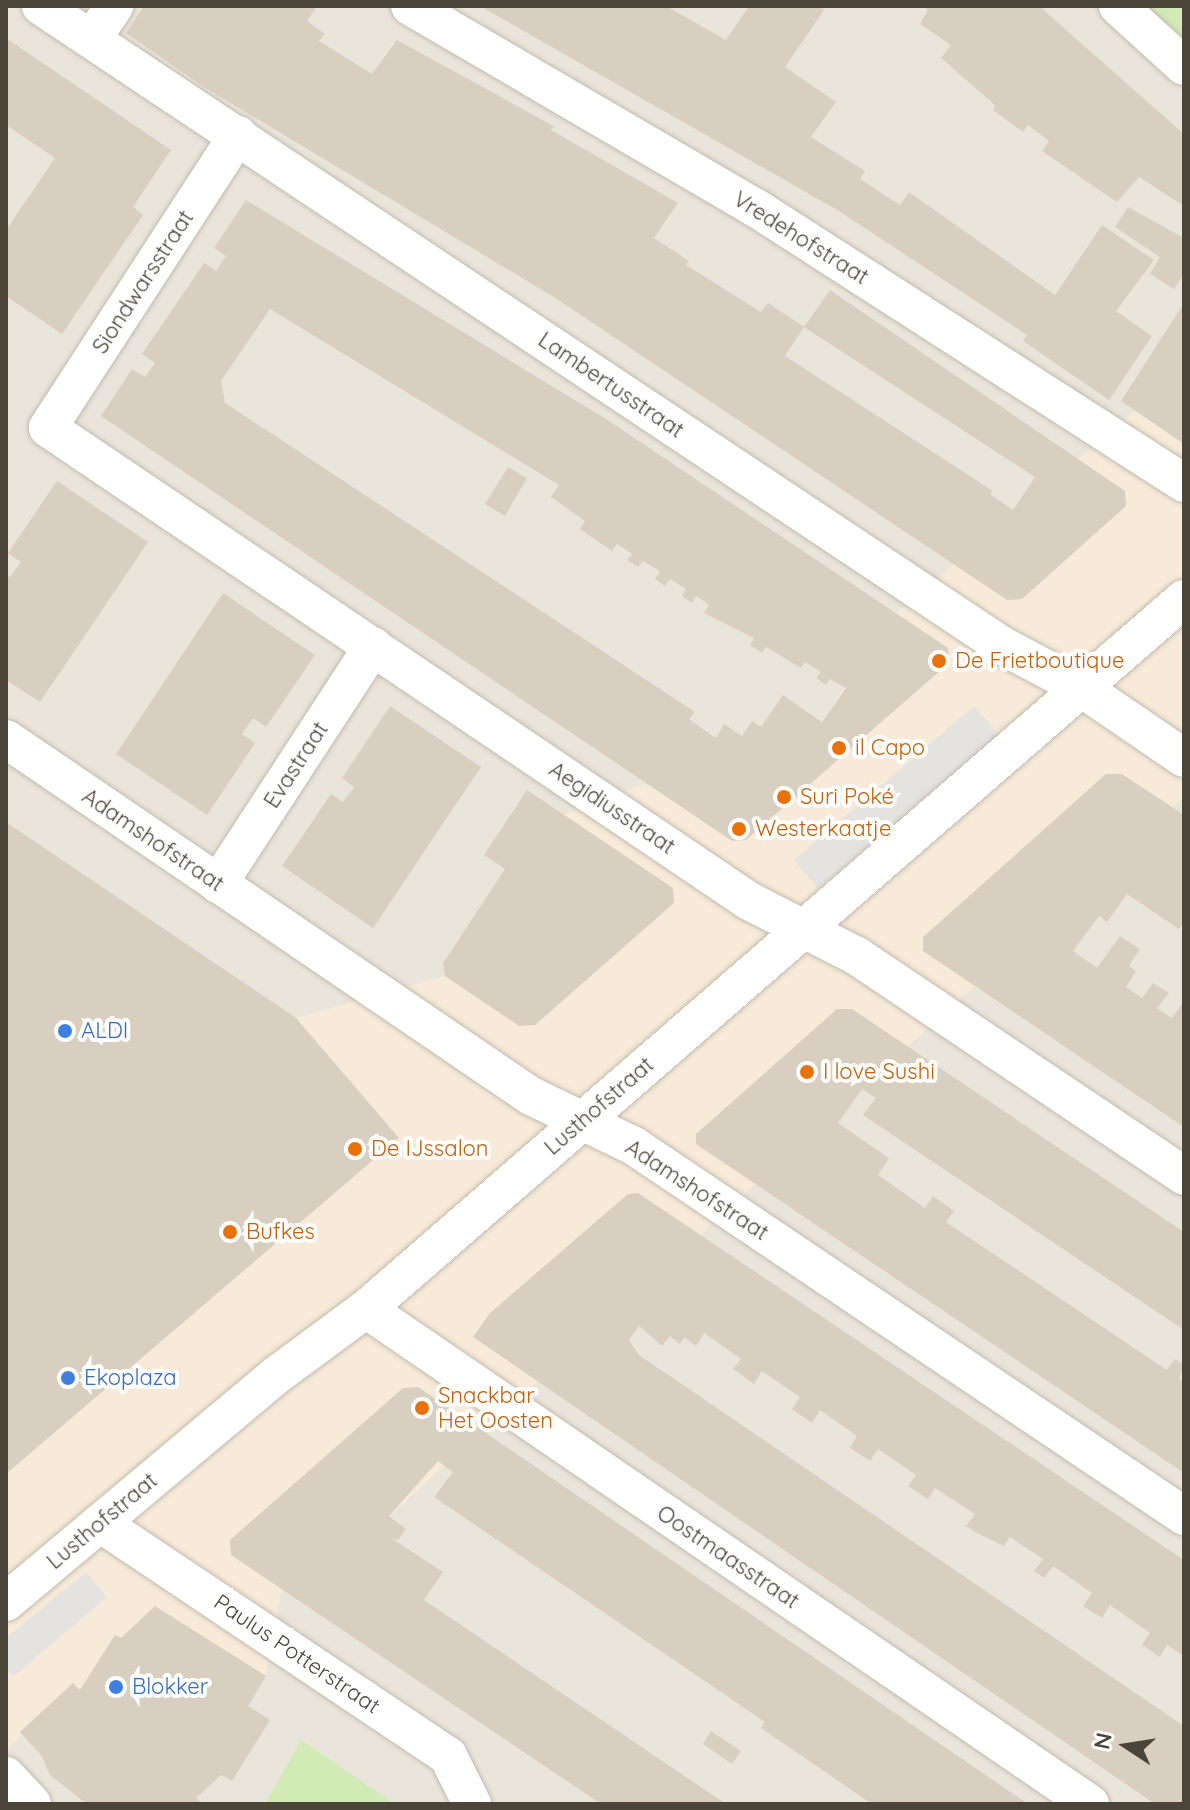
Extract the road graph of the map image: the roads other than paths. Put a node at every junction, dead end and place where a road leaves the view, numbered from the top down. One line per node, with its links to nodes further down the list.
1 (41, 6): 5 (street, Lambertusstraat)
2 (114, 6): 5 (street)
3 (410, 6): 9 (street, Vredehofstraat)
4 (1118, 6): 6 (street)
5 (92, 39): 7 (street, Lambertusstraat)
6 (1184, 66)
7 (238, 135): 8 (street, Siondwarsstraat); 12 (street, Lambertusstraat)
8 (48, 428): 11 (street, Aegidiusstraat)
9 (1184, 483)
10 (1184, 599): 12 (street, Lusthofstraat)
11 (373, 646): 15 (street, Evastraat); 16 (street, Aegidiusstraat)
12 (1080, 687): 14 (street, Lambertusstraat); 16 (street, Lusthofstraat)
13 (6, 739): 15 (street, Adamshofstraat)
14 (1184, 758)
15 (218, 884): 17 (street, Adamshofstraat)
16 (803, 929): 17 (street, Lusthofstraat); 18 (street, Aegidiusstraat)
17 (582, 1121): 19 (street, Lusthofstraat); 20 (street, Adamshofstraat)
18 (1184, 1176)
19 (366, 1309): 21 (street, Lusthofstraat); 26 (street, Oostmaasstraat)
20 (1184, 1516)
21 (100, 1523): 22 (street, Lusthofstraat); 25 (street, Paulus Potterstraat)
22 (6, 1602)
23 (6, 1776): 24 (street)
24 (32, 1804)
25 (472, 1804)
26 (1090, 1804)

